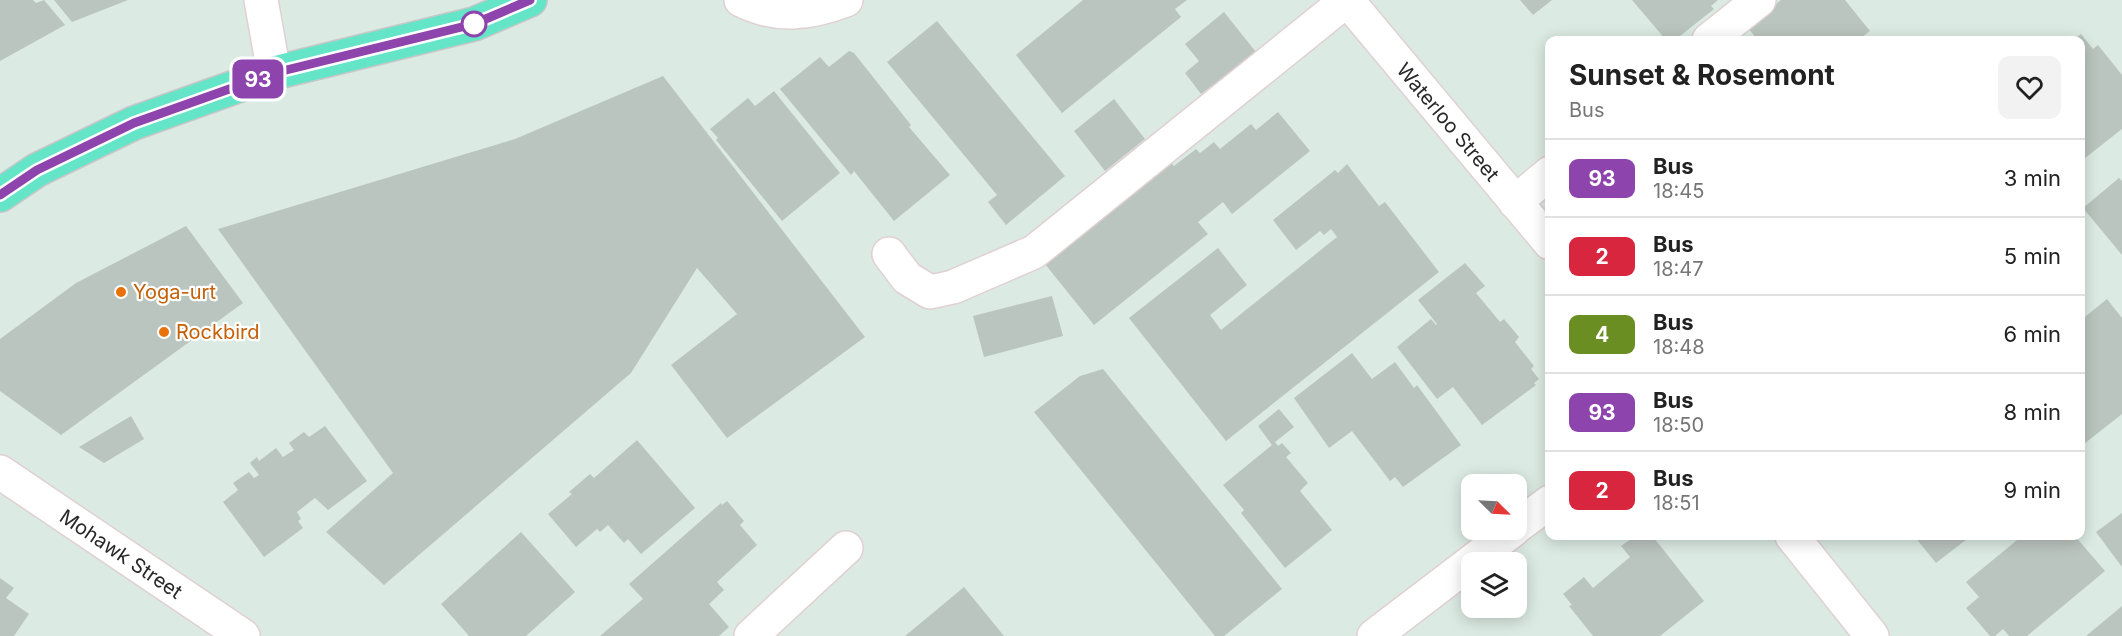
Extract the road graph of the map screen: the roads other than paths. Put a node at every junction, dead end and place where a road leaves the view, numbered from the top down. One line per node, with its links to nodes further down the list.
1 (261, 0): 8 (street)
2 (530, 0): 8 (main road)
3 (741, 0): 4 (street)
4 (846, 0)
5 (1347, 0): 11 (street, Waterloo Street); 13 (street)
6 (1759, 0): 7 (street)
7 (1714, 36)
8 (274, 73): 10 (main road)
9 (1545, 177): 11 (street)
10 (0, 195)
11 (1515, 202): 12 (street, Waterloo Street)
12 (1545, 237)
13 (889, 254)
14 (0, 472): 20 (street, Mohawk Street)
15 (1545, 506): 16 (street)
16 (1527, 519)
17 (1499, 540): 22 (street)
18 (1795, 540): 23 (street)
19 (846, 548): 21 (street)
20 (243, 636)
21 (751, 636)
22 (1374, 636)
23 (1872, 636)

